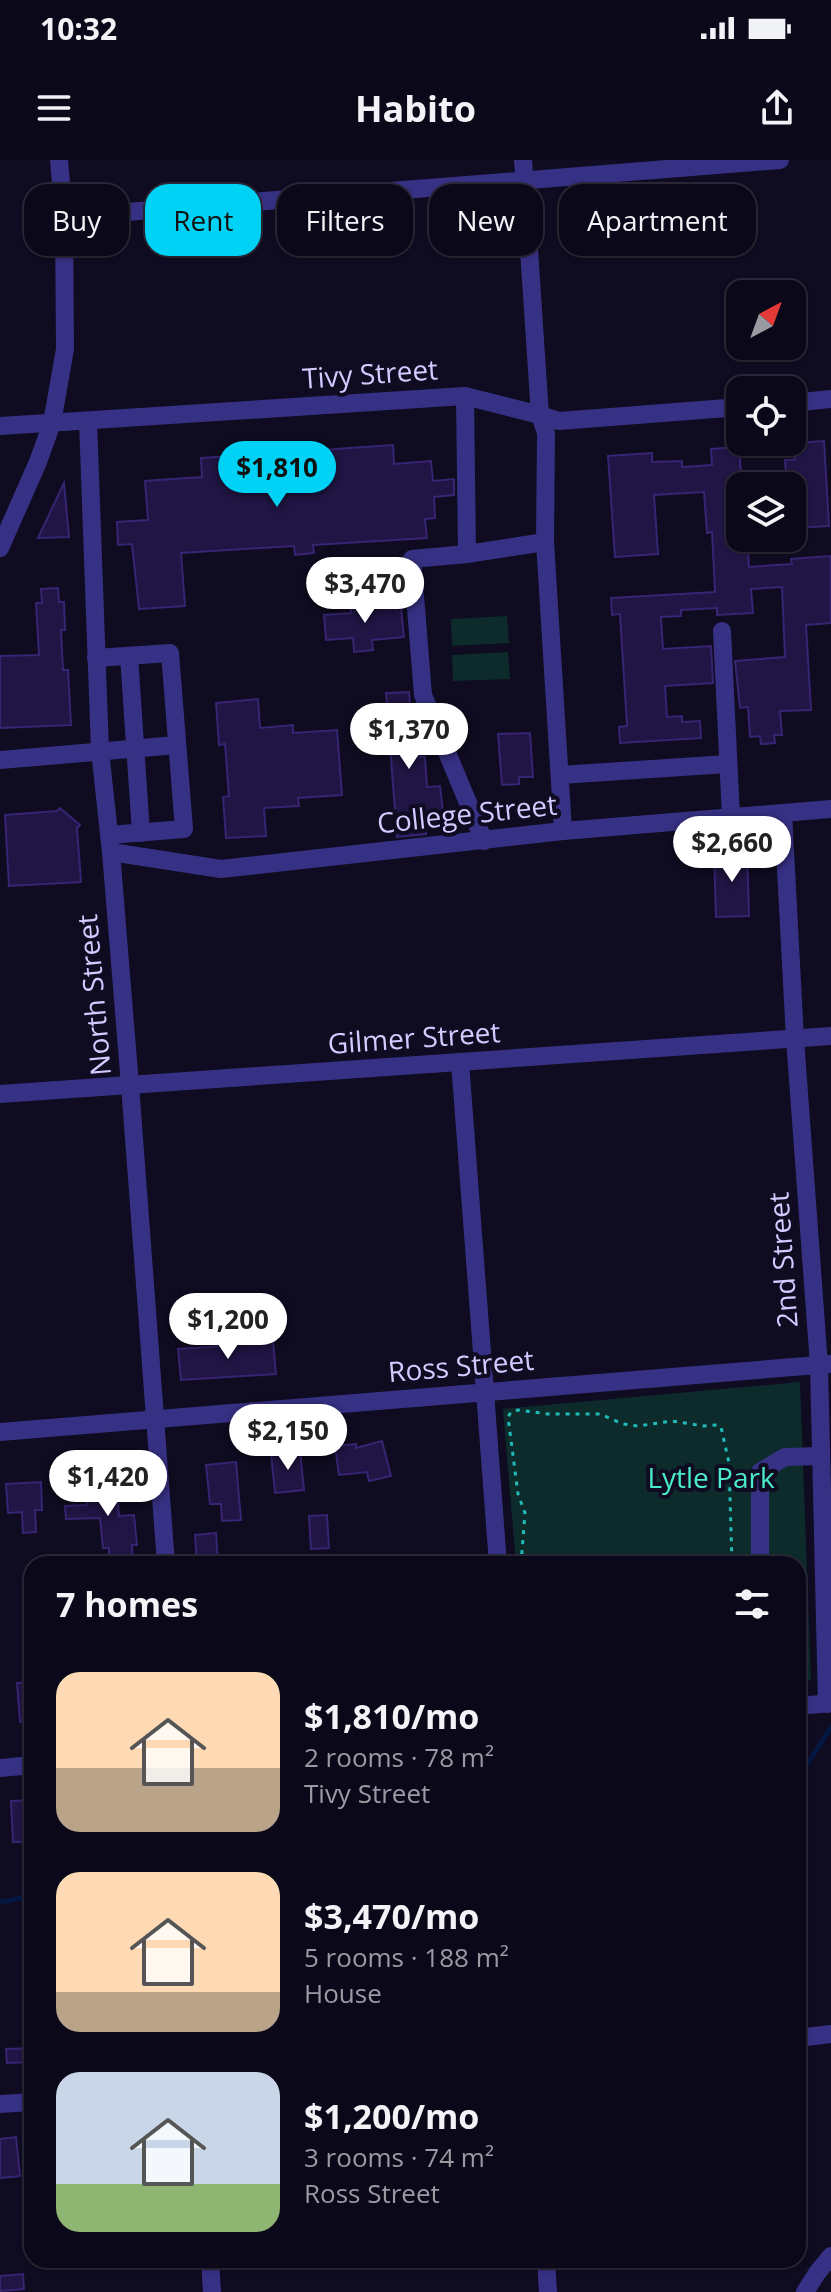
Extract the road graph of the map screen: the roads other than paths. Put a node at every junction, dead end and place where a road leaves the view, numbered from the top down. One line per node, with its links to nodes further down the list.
1 (59, 160): 5 (street)
2 (523, 160): 4 (street)
3 (780, 160): 4 (street)
4 (524, 179): 6 (street); 12 (street)
5 (61, 184)
6 (129, 212)
7 (64, 256): 14 (street)
8 (465, 396): 12 (street, Tivy Street); 13 (street, Tivy Street); 18 (street)
9 (831, 399): 10 (street)
10 (806, 402)
11 (726, 408): 12 (street, Tivy Street)
12 (540, 415): 16 (street)
13 (88, 421): 14 (street, Tivy Street); 21 (street, North Street)
14 (52, 423): 15 (street, Tivy Street); 17 (street)
15 (0, 426)
16 (545, 542): 18 (street); 27 (street)
17 (0, 548)
18 (467, 554): 33 (street)
19 (722, 631): 26 (street)
20 (129, 656): 21 (street); 22 (street); 23 (street)
21 (96, 658): 24 (street, North Street)
22 (177, 745): 23 (street); 32 (street)
23 (136, 748): 24 (street); 32 (street)
24 (100, 751): 25 (street); 34 (street, North Street)
25 (0, 760)
26 (728, 764): 27 (street); 30 (street)
27 (560, 775): 31 (street)
28 (831, 809): 29 (street, College Street)
29 (783, 813): 30 (street, College Street); 36 (street, 2nd Street)
30 (731, 817): 31 (street, College Street)
31 (563, 831): 33 (street, College Street)
32 (141, 833): 34 (street)
33 (484, 841): 34 (street, College Street)
34 (110, 843): 38 (street, North Street)
35 (831, 1036): 36 (street, Gilmer Street)
36 (795, 1039): 37 (street, Gilmer Street); 40 (street, 2nd Street)
37 (460, 1062): 38 (street, Gilmer Street); 41 (street)
38 (130, 1085): 39 (street, Gilmer Street); 42 (street, North Street)
39 (0, 1094)
40 (825, 1364): 41 (street, Ross Street); 44 (street, 2nd Street)
41 (484, 1392): 42 (street, Ross Street); 46 (street)
42 (155, 1419): 43 (street, Ross Street); 45 (street, North Street)
43 (0, 1432)
44 (820, 1456): 47 (street); 48 (street, 2nd Street)
45 (165, 1556)
46 (497, 1556)
47 (760, 1556)
48 (829, 1704): 49 (street)
49 (806, 1705)
50 (24, 1766): 51 (street)
51 (0, 1768)
52 (831, 2034): 53 (street)
53 (806, 2037)
54 (24, 2102): 55 (street)
55 (0, 2104)
56 (831, 2256): 61 (street)
57 (210, 2268): 59 (street)
58 (546, 2268): 60 (street)
59 (212, 2292)
60 (548, 2292)
61 (805, 2292)

